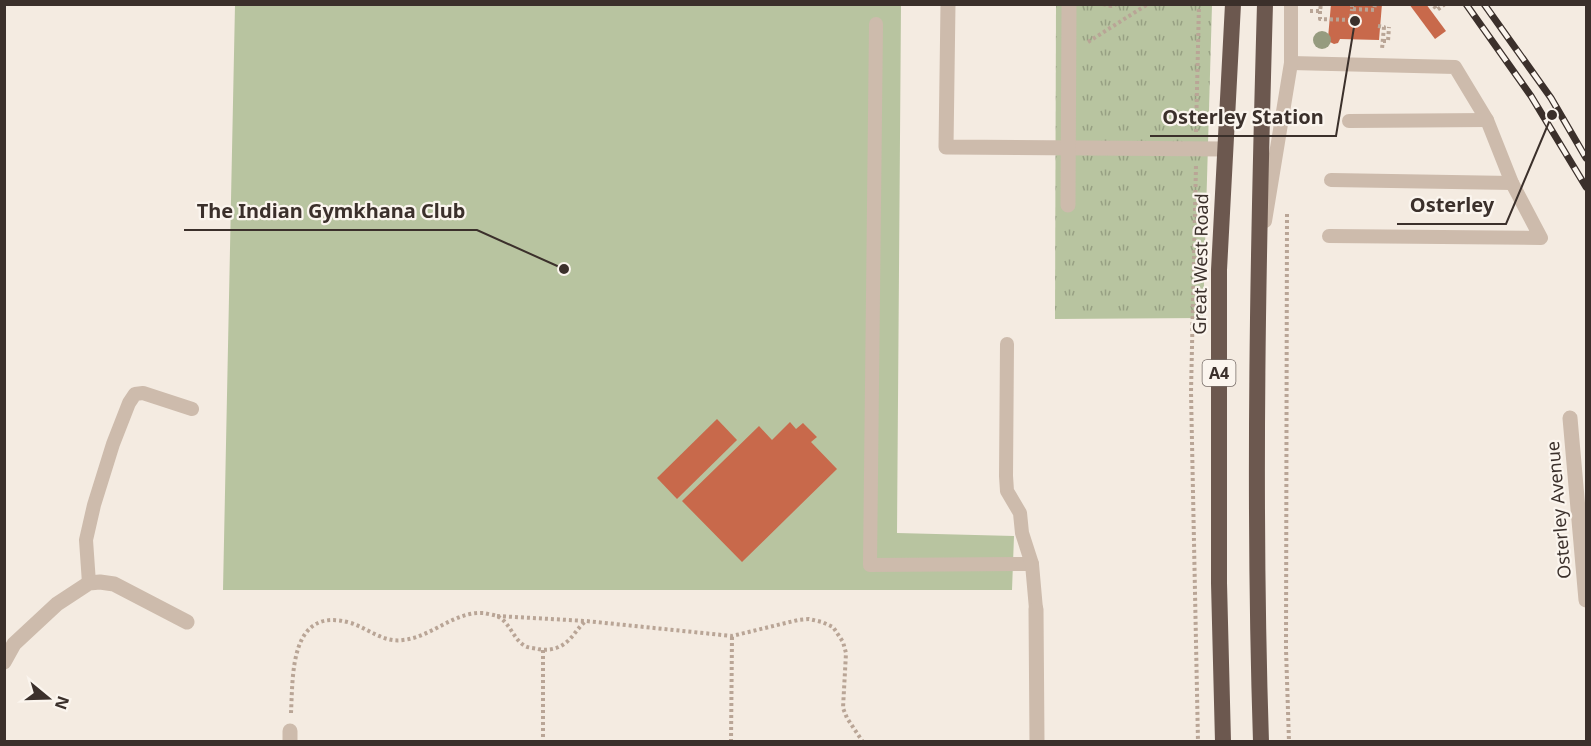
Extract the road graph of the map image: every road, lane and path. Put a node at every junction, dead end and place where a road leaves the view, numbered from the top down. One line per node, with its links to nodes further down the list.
1 (948, 4): 22 (street)
2 (1069, 4): 18 (street)
3 (1102, 4): 4 (path)
4 (1117, 4)
5 (1148, 4): 18 (path)
6 (1199, 4): 23 (path, Great West Road)
7 (1233, 4): 24 (highway, Great West Road / A4)
8 (1265, 4): 30 (highway, A4)
9 (1291, 4): 19 (lane)
10 (1375, 4): 13 (path)
11 (1444, 4): 12 (path)
12 (1434, 6)
13 (1352, 7): 14 (path)
14 (1320, 11)
15 (876, 24): 34 (lane)
16 (1378, 26): 17 (path)
17 (1389, 27)
18 (1069, 53): 22 (street)
19 (1291, 63): 20 (lane); 30 (lane)
20 (1487, 120): 21 (lane); 26 (lane)
21 (1348, 122)
22 (1068, 147): 23 (street); 27 (street)
23 (1196, 148): 24 (street); 49 (path, Great West Road)
24 (1224, 149): 50 (highway, Great West Road / A4)
25 (1331, 180): 26 (lane)
26 (1512, 183): 29 (lane)
27 (1068, 205)
28 (1287, 212): 52 (path)
29 (1329, 236)
30 (1257, 270): 51 (highway, A4)
31 (1007, 344): 34 (lane)
32 (192, 409): 35 (lane)
33 (1570, 418): 36 (street, Osterley Avenue)
34 (1032, 564): 37 (lane)
35 (89, 583): 40 (street); 43 (street)
36 (1587, 600)
37 (1036, 609): 48 (street)
38 (497, 616): 39 (path); 42 (path); 44 (path)
39 (586, 621): 41 (path); 42 (path)
40 (187, 622)
41 (732, 636): 46 (path); 47 (path)
42 (543, 650): 45 (path)
43 (4, 662)
44 (290, 736)
45 (543, 741)
46 (731, 741)
47 (863, 741)
48 (1037, 741)
49 (1198, 741)
50 (1223, 741)
51 (1261, 741)
52 (1289, 741)

